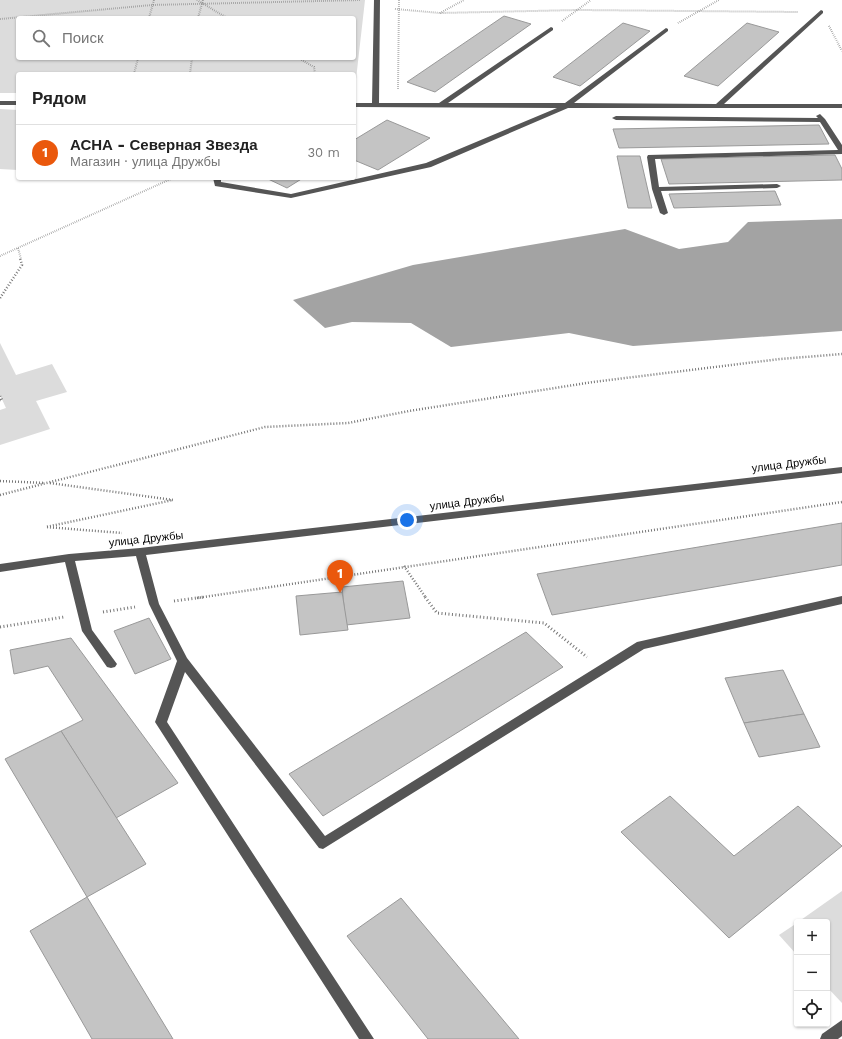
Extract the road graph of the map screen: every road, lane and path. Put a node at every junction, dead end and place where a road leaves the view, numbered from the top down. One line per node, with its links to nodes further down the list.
1 (154, 0): 11 (path)
2 (197, 0): 10 (path)
3 (203, 0): 10 (path)
4 (367, 0): 10 (path)
5 (377, 0): 12 (street)
6 (399, 0): 13 (path)
7 (464, 0): 17 (path)
8 (591, 0): 14 (path)
9 (720, 0): 15 (path)
10 (201, 3): 11 (path); 20 (path); 21 (path)
11 (152, 5): 18 (path); 19 (path)
12 (377, 8): 13 (path); 35 (street)
13 (398, 10): 17 (path); 36 (path)
14 (578, 10): 15 (path); 17 (path); 24 (path)
15 (700, 11): 16 (path); 25 (path)
16 (821, 12): 39 (street)
17 (440, 13)
18 (41, 16)
19 (149, 16)
20 (198, 16)
21 (224, 16)
22 (16, 18): 23 (path)
23 (0, 20)
24 (551, 29): 37 (street)
25 (666, 30): 38 (street)
26 (138, 60): 29 (path)
27 (192, 60): 30 (path)
28 (302, 60): 31 (path)
29 (134, 72)
30 (190, 72)
31 (315, 72)
32 (0, 103): 33 (street)
33 (16, 103)
34 (356, 105): 35 (street)
35 (374, 105): 36 (street)
36 (398, 105): 37 (street)
37 (439, 106): 38 (street)
38 (566, 106): 39 (street); 46 (street)
39 (716, 106): 40 (street)
40 (814, 106): 41 (street); 43 (street)
41 (842, 106)
42 (616, 118): 43 (street)
43 (823, 120): 44 (street)
44 (842, 152): 48 (street)
45 (169, 180): 50 (path)
46 (217, 180)
47 (777, 186): 48 (street)
48 (656, 189): 49 (street)
49 (664, 213)
50 (18, 248): 51 (path); 52 (path)
51 (0, 256)
52 (0, 298)
53 (842, 354): 58 (path)
54 (0, 396): 55 (path)
55 (0, 400)
56 (842, 470): 62 (street, улица Дружбы)
57 (0, 481): 58 (path)
58 (49, 483): 59 (path); 61 (path)
59 (0, 495)
60 (842, 502): 64 (path)
61 (125, 534)
62 (140, 552): 63 (street, улица Дружбы); 67 (street)
63 (69, 558): 65 (street, улица Дружбы); 68 (street)
64 (404, 566): 67 (path); 72 (path)
65 (0, 568)
66 (842, 600): 72 (street)
67 (154, 604): 68 (path); 70 (street)
68 (82, 615): 69 (path); 71 (street)
69 (0, 627)
70 (183, 661): 72 (street); 74 (street)
71 (111, 664)
72 (602, 669)
73 (842, 1026): 75 (street)
74 (367, 1039)
75 (827, 1039)

